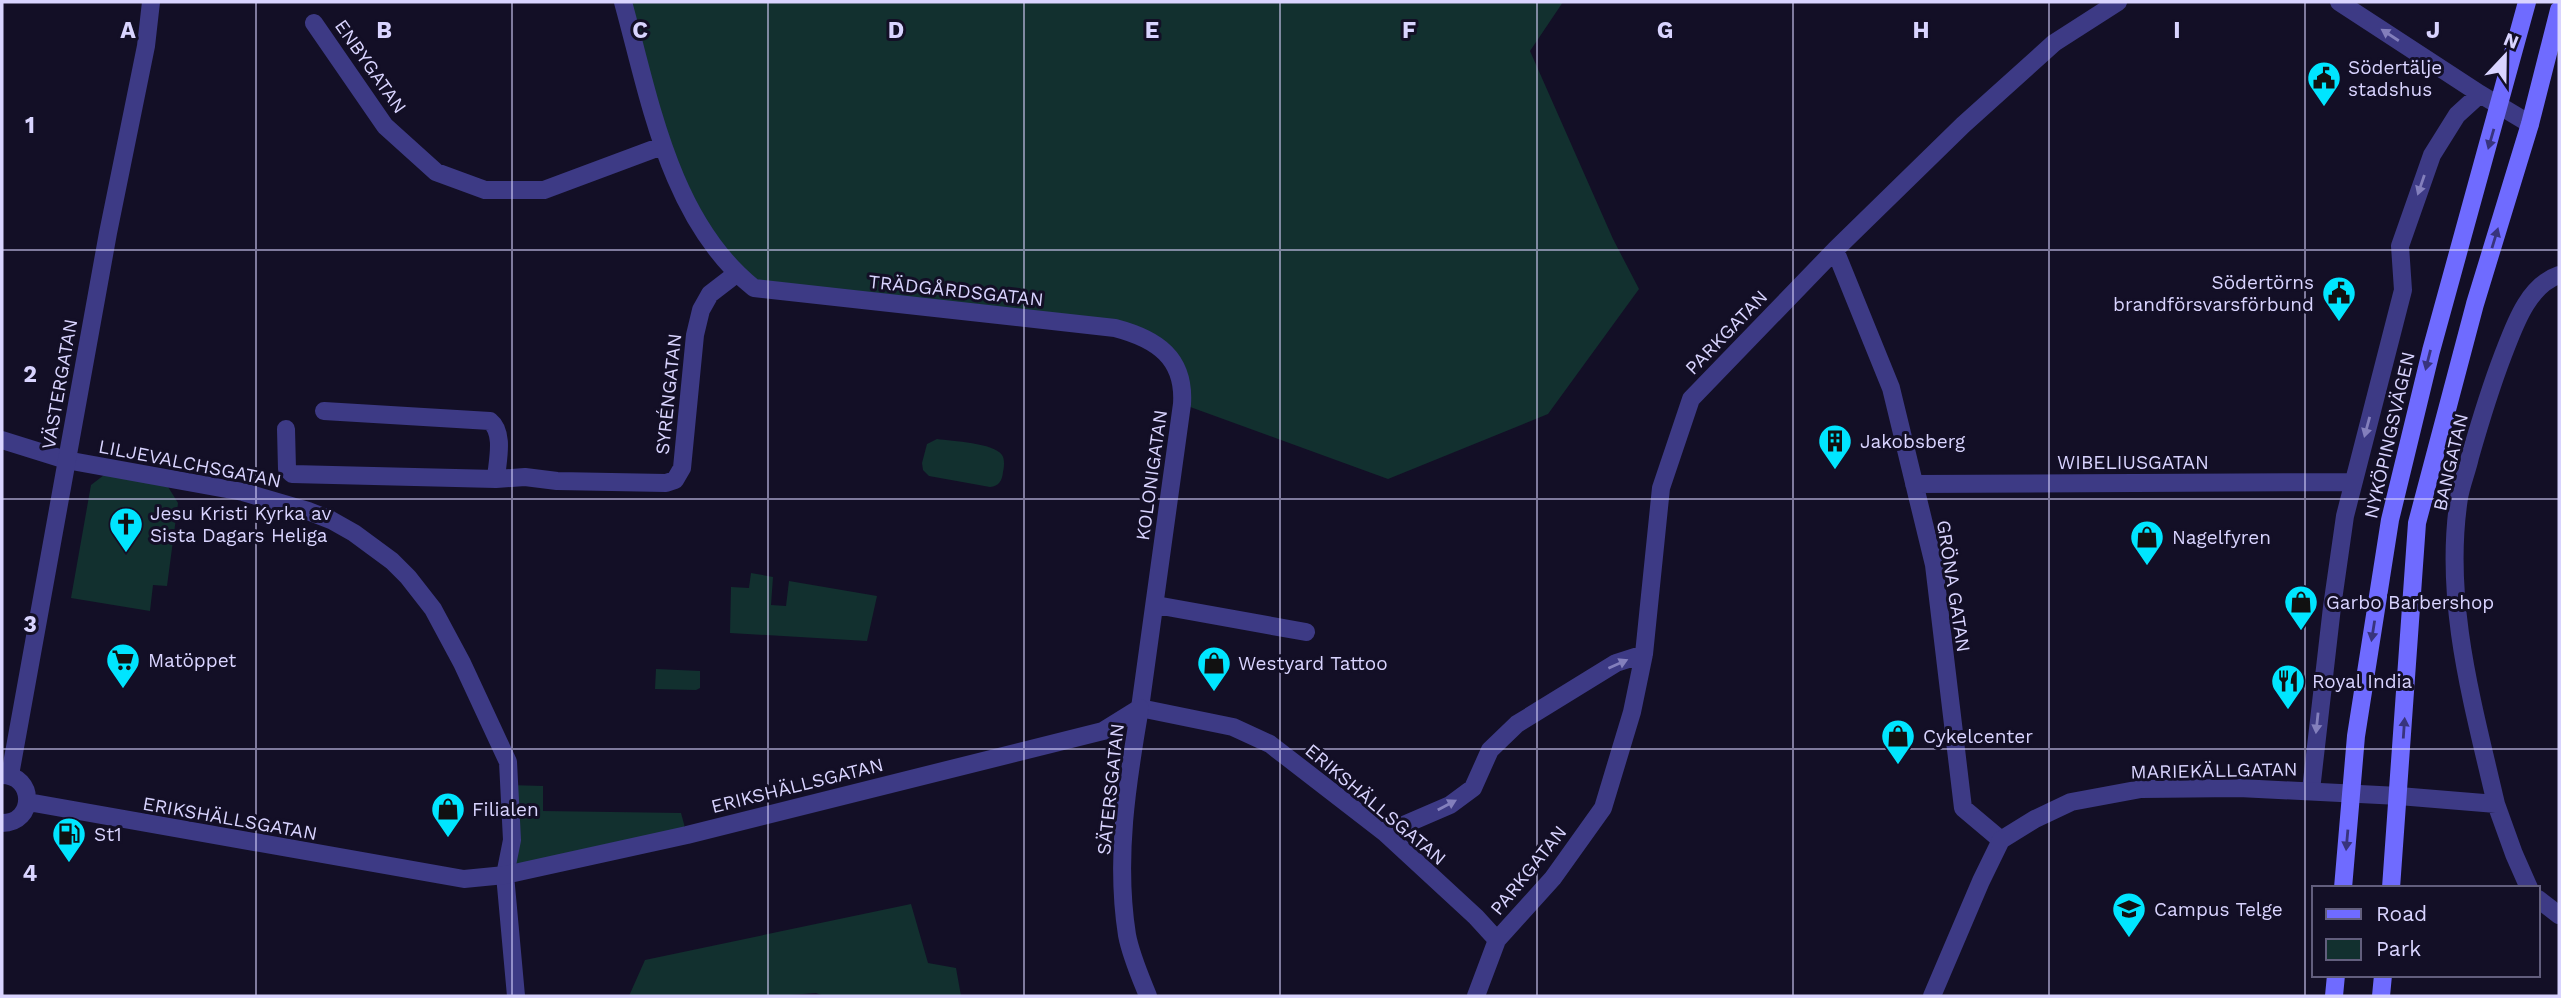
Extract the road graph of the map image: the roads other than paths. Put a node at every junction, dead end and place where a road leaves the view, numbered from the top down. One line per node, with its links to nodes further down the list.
1 (151, 2): 19 (street, VÄSTERGATAN)
2 (623, 2): 11 (street)
3 (2118, 2): 12 (street, PARKGATAN)
4 (2339, 2): 8 (street, one-way to 4)
5 (2527, 2): 9 (main road, NYKÖPINGSVÄGEN)
6 (2559, 10): 10 (main road)
7 (314, 23): 11 (street, ENBYGATAN)
8 (2480, 94): 9 (street); 21 (street, NYKÖPINGSVÄGEN, one-way to 21)
9 (2500, 106): 10 (street); 29 (main road, NYKÖPINGSVÄGEN, one-way to 29)
10 (2530, 124): 30 (main road, one-way to 10)
11 (662, 146): 13 (street)
12 (1835, 250): 22 (street, GRÖNA GATAN); 25 (street, PARKGATAN)
13 (736, 274): 15 (street, TRÄDGÅRDSGATAN); 20 (street, SYRÉNGATAN)
14 (2559, 275): 32 (street, BANGATAN)
15 (1169, 354): 23 (street, KOLONIGATAN)
16 (324, 411): 20 (street)
17 (286, 429): 20 (street, SYRÉNGATAN)
18 (2, 440): 19 (street, LILJEVALCHSGATAN)
19 (66, 460): 27 (street, VÄSTERGATAN); 36 (street, LILJEVALCHSGATAN)
20 (496, 480)
21 (2352, 482): 22 (street, WIBELIUSGATAN); 28 (street, NYKÖPINGSVÄGEN, one-way to 28)
22 (1914, 484): 35 (street, GRÖNA GATAN)
23 (1156, 605): 24 (street); 26 (street, KOLONIGATAN)
24 (1306, 632)
25 (1644, 654): 34 (street, one-way to 25); 42 (street, PARKGATAN)
26 (1140, 708): 34 (street, ERIKSHÄLLSGATAN); 36 (street, ERIKSHÄLLSGATAN); 46 (street, SÄTERSGATAN)
27 (6, 775): 31 (street, VÄSTERGATAN)
28 (2311, 790): 29 (street, MARIEKÄLLGATAN); 35 (street, MARIEKÄLLGATAN)
29 (2351, 793): 30 (street, MARIEKÄLLGATAN); 37 (main road, NYKÖPINGSVÄGEN, one-way to 37)
30 (2399, 796): 32 (street); 38 (main road)
31 (28, 802): 33 (street); 36 (street, ERIKSHÄLLSGATAN)
32 (2496, 804): 39 (street, BANGATAN)
33 (2, 823)
34 (1385, 833): 42 (street, ERIKSHÄLLSGATAN)
35 (2001, 840): 48 (street)
36 (505, 875): 45 (street, LILJEVALCHSGATAN)
37 (2343, 886)
38 (2391, 886)
39 (2528, 886)
40 (2540, 901): 41 (street)
41 (2559, 915)
42 (1497, 940): 47 (street, PARKGATAN)
43 (2336, 977): 49 (main road)
44 (2383, 977): 50 (main road)
45 (516, 996)
46 (1148, 996)
47 (1476, 996)
48 (1932, 996)
49 (2334, 996)
50 (2381, 996)

